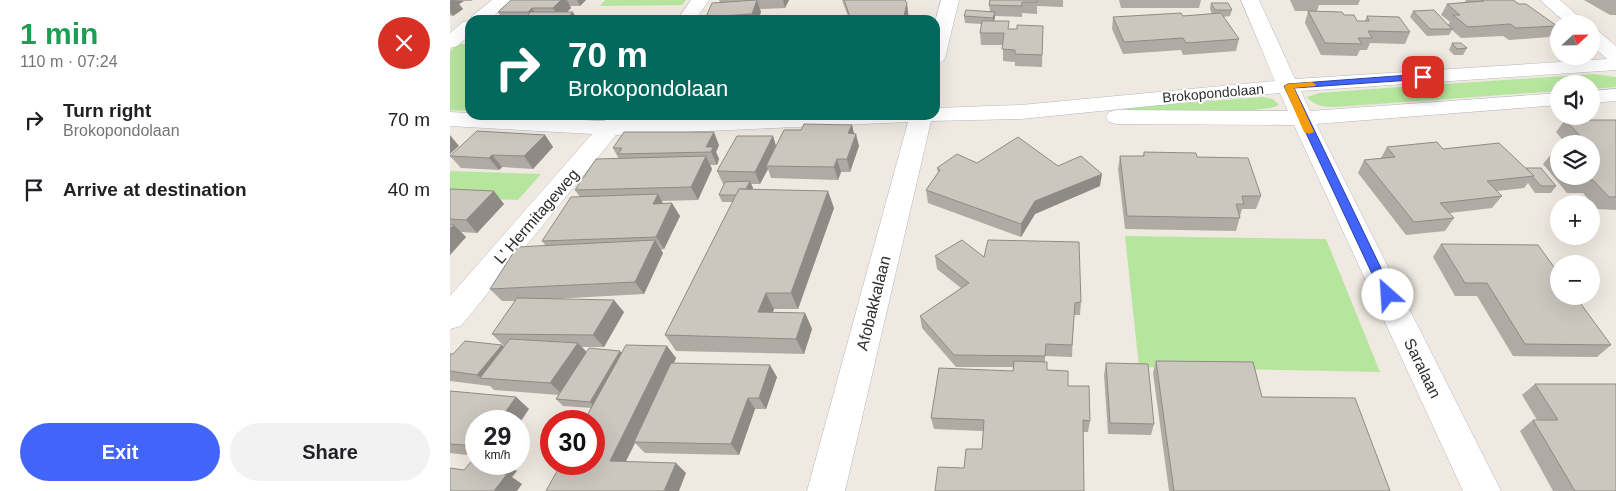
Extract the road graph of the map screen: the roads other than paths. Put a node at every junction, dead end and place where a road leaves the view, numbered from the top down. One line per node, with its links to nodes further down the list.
1 (503, 0): 6 (street)
2 (700, 0): 7 (street)
3 (950, 0): 10 (street)
4 (1250, 0): 15 (street, Saralaan)
5 (1549, 0): 8 (street)
6 (484, 15)
7 (690, 15)
8 (1567, 15)
9 (465, 30): 11 (street)
10 (940, 39)
11 (450, 42)
12 (1600, 43): 13 (street)
13 (1616, 56)
14 (1616, 64): 15 (street, Brokopondolaan)
15 (1288, 86): 19 (street, Brokopondolaan); 21 (street, Saralaan)
16 (1616, 95): 17 (street)
17 (1600, 96)
18 (1550, 100): 21 (street, Brokopondolaan)
19 (1021, 112): 20 (street, Brokopondolaan); 21 (street, Brokopondolaan)
20 (940, 115)
21 (1302, 118): 30 (street, Saralaan)
22 (450, 119): 23 (street)
23 (465, 119)
24 (534, 120): 27 (street)
25 (668, 120): 27 (street)
26 (921, 120): 29 (street, Afobakkalaan)
27 (617, 121): 28 (street, L' Hermitageweg)
28 (450, 317)
29 (826, 491)
30 (1482, 491)

